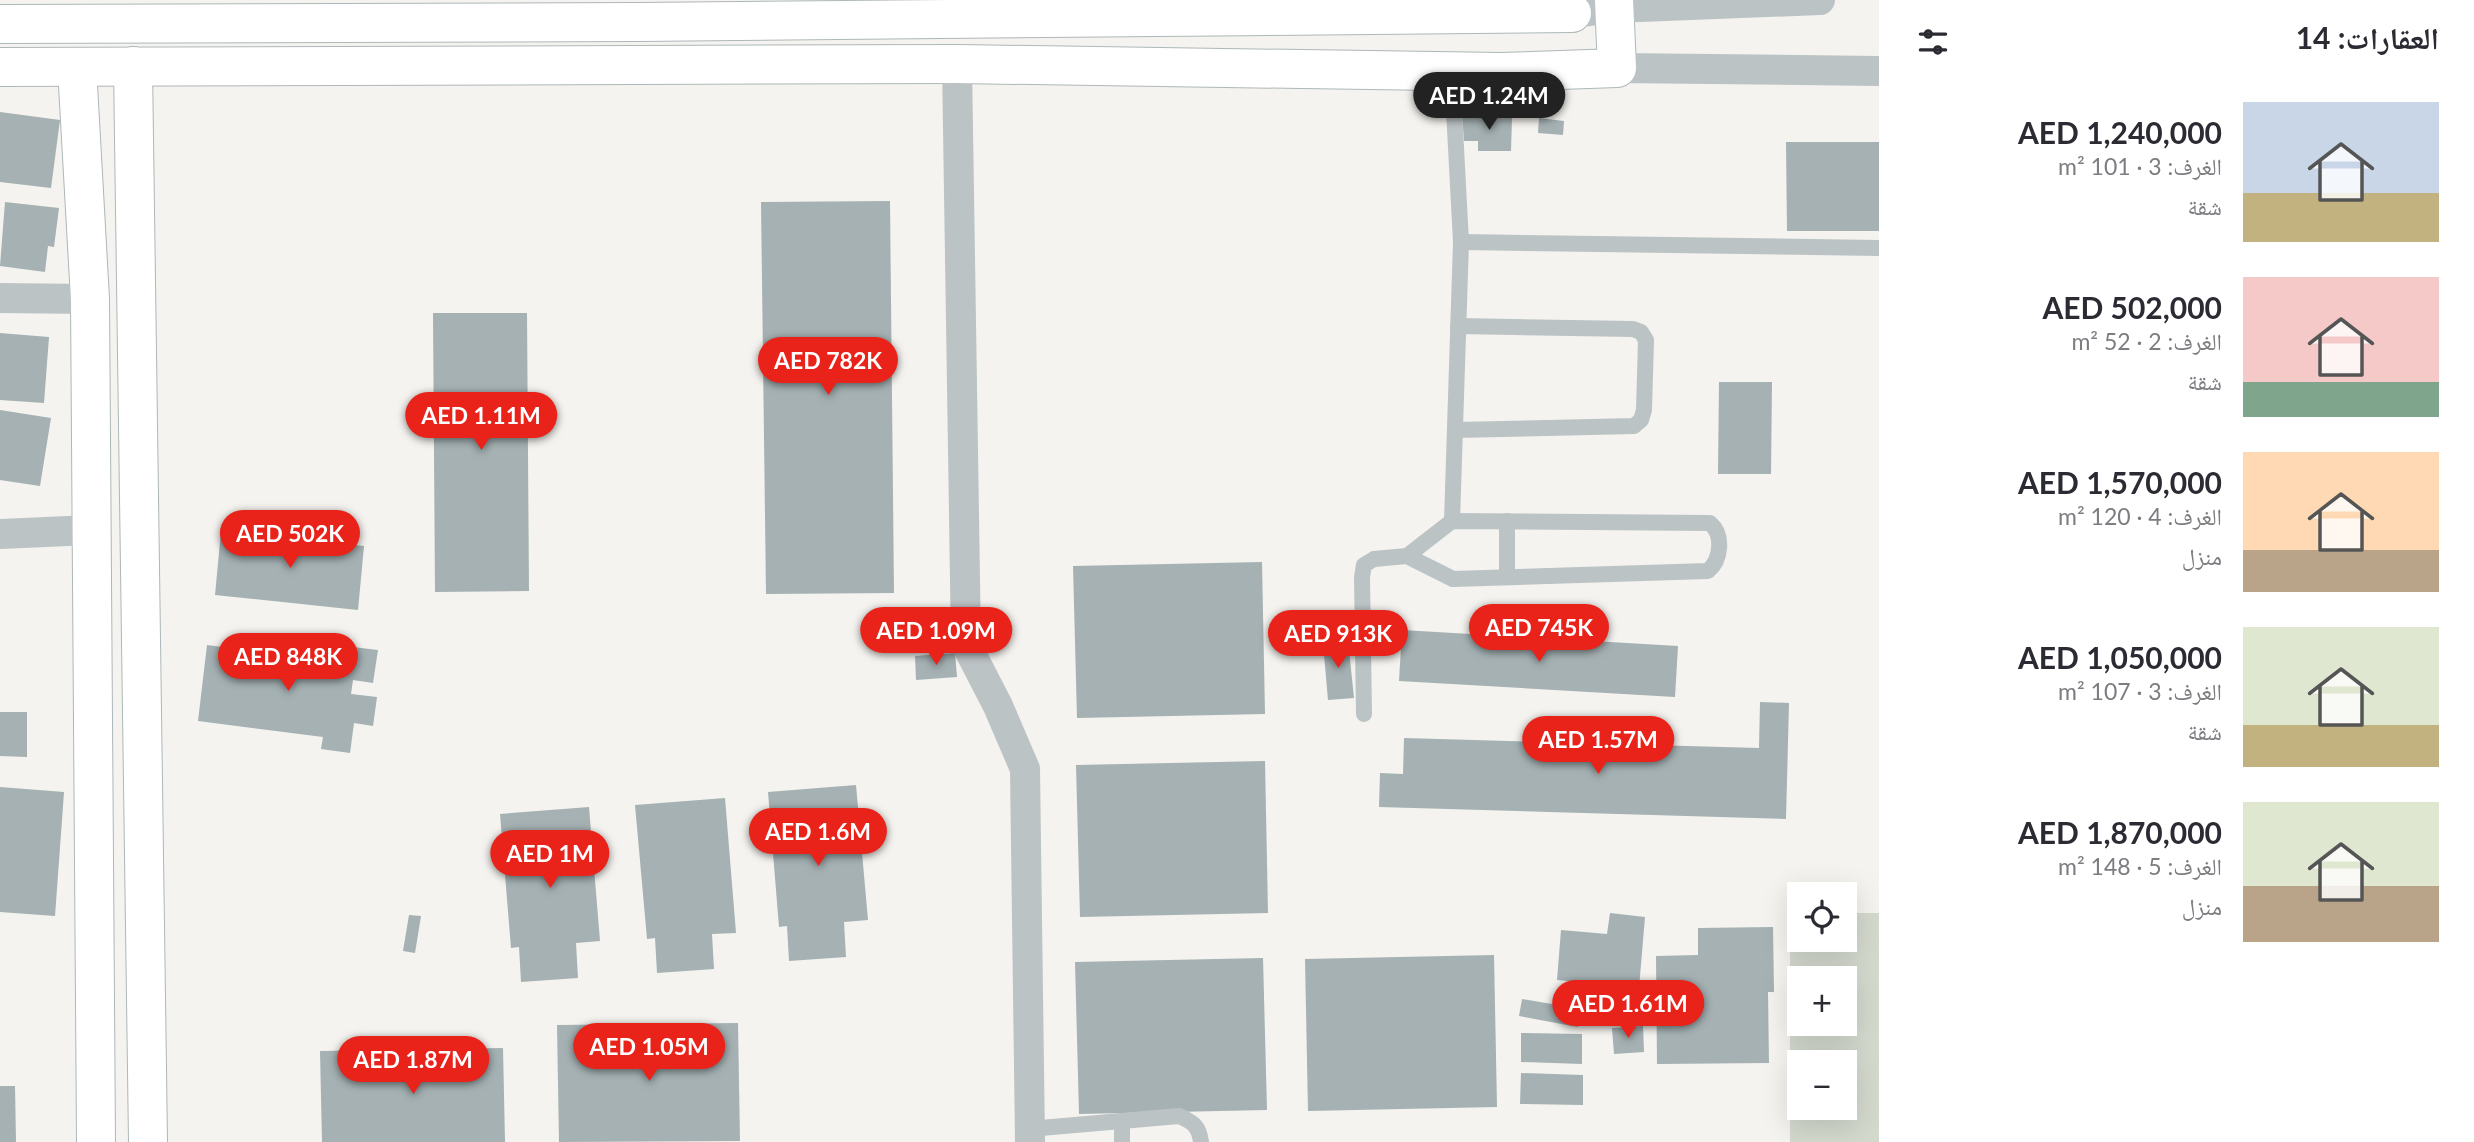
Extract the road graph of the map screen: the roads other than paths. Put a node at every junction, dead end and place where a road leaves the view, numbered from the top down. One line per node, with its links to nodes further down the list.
1 (1820, 0): 2 (street)
2 (1614, 4): 3 (street); 11 (street)
3 (1571, 6): 5 (street); 13 (street)
4 (499, 11): 5 (street); 6 (street)
5 (638, 11)
6 (0, 24)
7 (957, 64): 9 (street); 12 (street); 29 (street)
8 (77, 66): 9 (street); 10 (street); 18 (street)
9 (133, 66): 31 (street)
10 (0, 67)
11 (1617, 68): 13 (street); 14 (street)
12 (1452, 71): 13 (street); 15 (lane)
13 (1571, 71)
14 (1879, 71)
15 (1461, 242): 16 (lane); 19 (lane)
16 (1879, 248)
17 (0, 298): 18 (street)
18 (90, 299): 23 (street)
19 (1458, 326): 20 (lane); 20 (lane)
20 (1455, 430): 21 (lane)
21 (1452, 521): 22 (lane); 25 (lane)
22 (1507, 521): 26 (lane); 26 (lane)
23 (92, 530): 24 (street); 30 (street)
24 (0, 534)
25 (1407, 556): 26 (lane); 27 (lane)
26 (1507, 577)
27 (1364, 714)
28 (1122, 1121): 29 (lane); 32 (lane); 33 (lane)
29 (1029, 1135)
30 (96, 1142)
31 (148, 1142)
32 (1122, 1142)
33 (1201, 1142)

